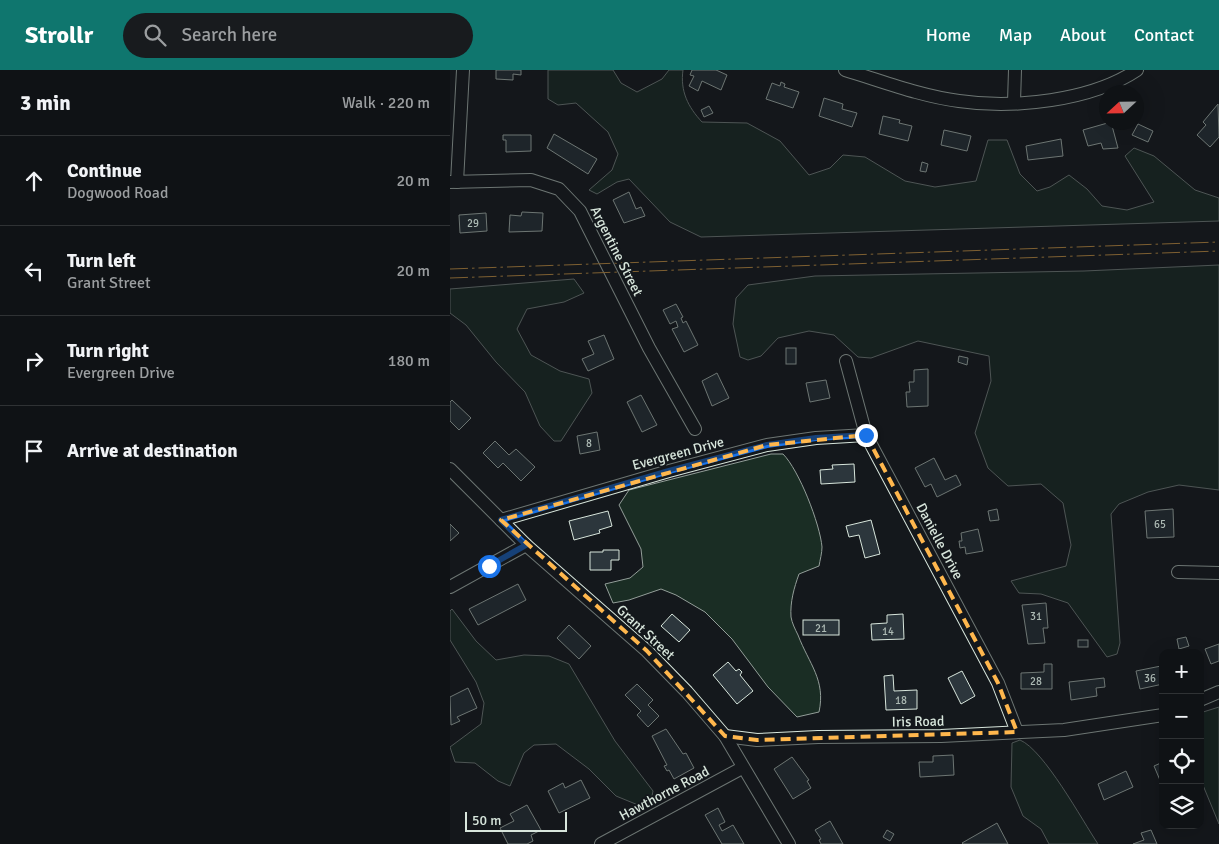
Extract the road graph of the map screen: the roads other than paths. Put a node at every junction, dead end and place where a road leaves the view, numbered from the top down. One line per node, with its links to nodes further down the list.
1 (463, 70): 6 (street)
2 (845, 70): 5 (street)
3 (1016, 70): 5 (street)
4 (1137, 70): 5 (street)
5 (1014, 102)
6 (454, 182): 8 (street, Argentine Street)
7 (846, 362): 9 (street, Danielle Drive)
8 (695, 429)
9 (866, 435): 11 (street, Evergreen Drive); 19 (street, Danielle Drive)
10 (450, 469): 11 (street, Grant Street)
11 (501, 520): 12 (street, Grant Street)
12 (526, 545): 15 (street); 20 (street, Grant Street)
13 (1178, 572): 14 (street)
14 (1219, 573)
15 (450, 587)
16 (1219, 692): 17 (street)
17 (1204, 698)
18 (1159, 715): 19 (street, Iris Road)
19 (1017, 732): 20 (street, Iris Road)
20 (725, 736): 21 (street, Grant Street)
21 (742, 768): 22 (street, Hawthorne Road); 23 (street, Grant Street)
22 (601, 844)
23 (789, 844)

